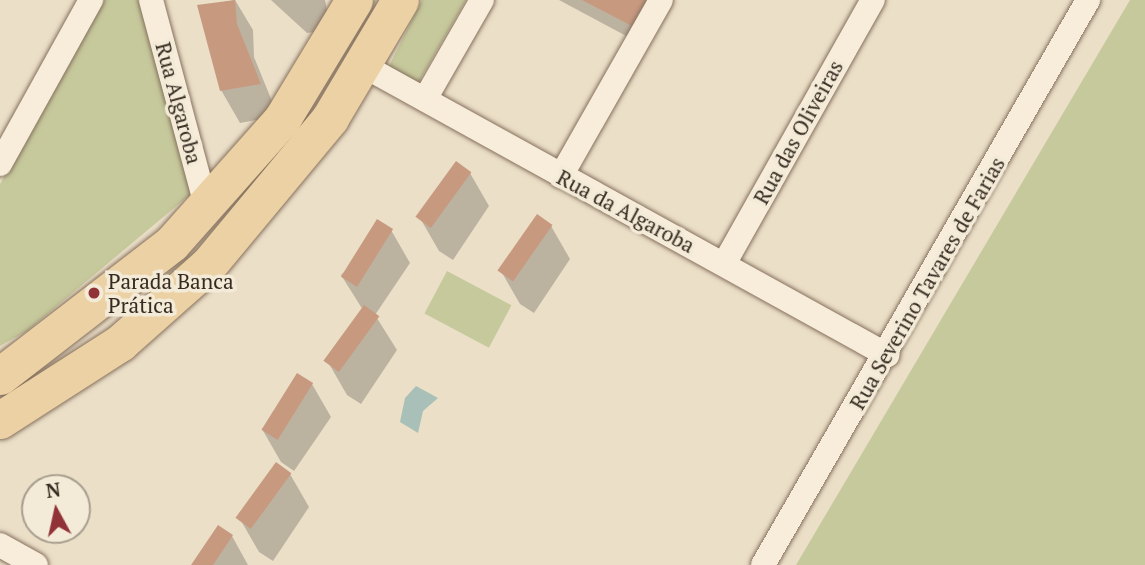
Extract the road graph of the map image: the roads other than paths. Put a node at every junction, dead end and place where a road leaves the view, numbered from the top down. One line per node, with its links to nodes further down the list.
1 (91, 0): 11 (street)
2 (151, 0): 15 (street, Rua Algaroba)
3 (354, 0): 12 (main road)
4 (400, 0): 9 (main road)
5 (482, 0): 10 (street)
6 (661, 0): 13 (street)
7 (873, 0): 16 (street, Rua das Oliveiras)
8 (1088, 0): 17 (street, Rua Severino Tavares de Farias)
9 (364, 66): 10 (street, Rua da Algaroba); 14 (main road)
10 (425, 99): 13 (street, Rua da Algaroba)
11 (0, 164)
12 (233, 176): 14 (main road); 15 (main road)
13 (561, 176): 16 (street, Rua da Algaroba)
14 (265, 201): 19 (main road)
15 (206, 205): 18 (main road)
16 (724, 264): 17 (street, Rua da Algaroba)
17 (887, 355): 22 (street, Rua Severino Tavares de Farias)
18 (0, 376)
19 (0, 420)
20 (0, 545): 21 (street)
21 (36, 565)
22 (763, 565)

